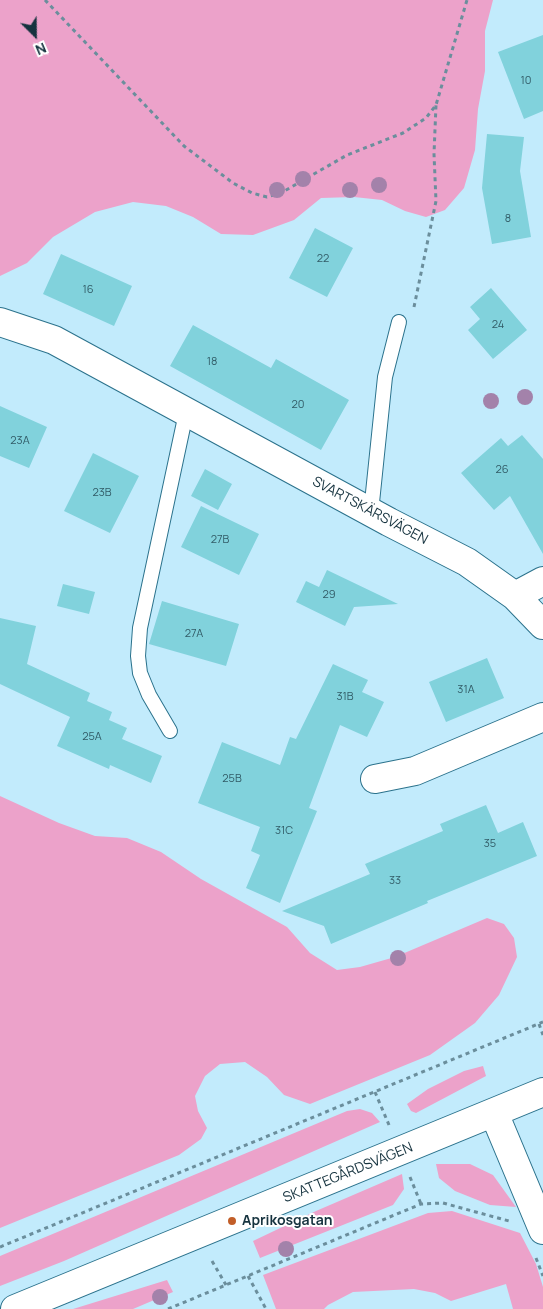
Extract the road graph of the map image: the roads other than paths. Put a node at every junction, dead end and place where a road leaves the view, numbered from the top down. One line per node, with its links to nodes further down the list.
1 (0, 322): 3 (street, SVARTSKÄRSVÄGEN)
2 (399, 322): 4 (lane)
3 (186, 413): 4 (street, SVARTSKÄRSVÄGEN); 9 (lane)
4 (371, 512): 6 (street, SVARTSKÄRSVÄGEN)
5 (543, 581): 6 (street)
6 (515, 596): 7 (street, SVARTSKÄRSVÄGEN)
7 (543, 625)
8 (543, 717): 10 (street)
9 (170, 731)
10 (375, 779)
11 (543, 1092): 12 (street, SKATTEGÅRDSVÄGEN)
12 (494, 1113): 13 (street); 14 (street, SKATTEGÅRDSVÄGEN)
13 (539, 1219)
14 (15, 1309)

